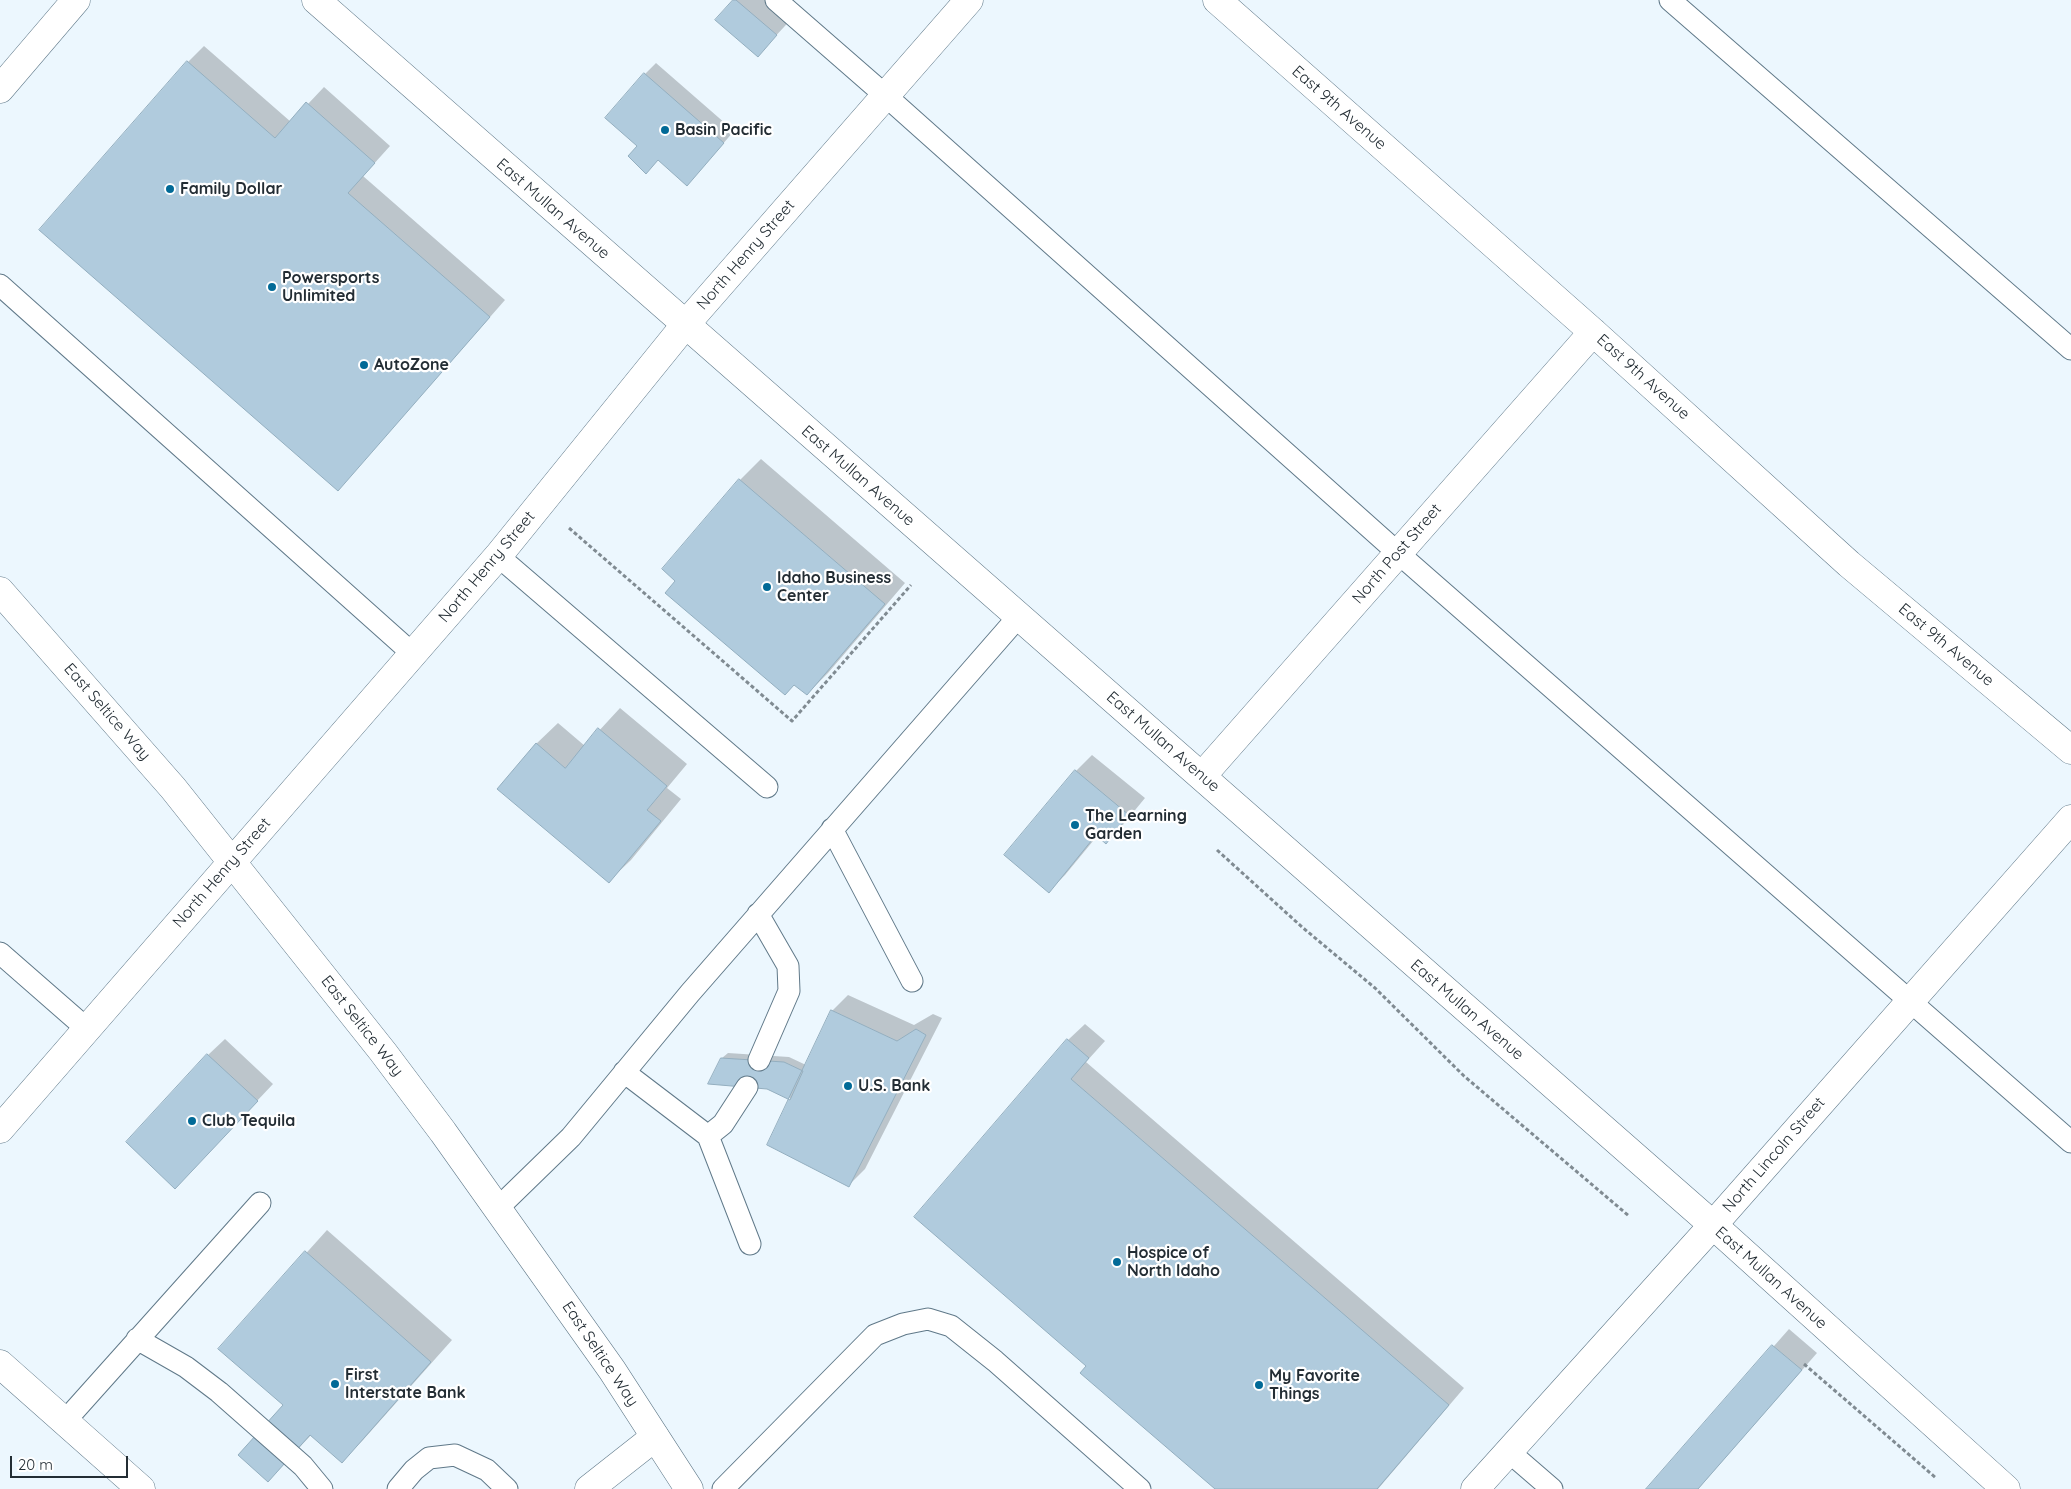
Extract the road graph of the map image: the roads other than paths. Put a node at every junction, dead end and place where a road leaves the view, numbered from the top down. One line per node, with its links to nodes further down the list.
1 (76, 0): 7 (street)
2 (316, 0): 10 (street, East Mullan Avenue)
3 (776, 0): 8 (lane)
4 (969, 0): 8 (street, North Henry Street)
5 (1217, 0): 11 (street, East 9th Avenue)
6 (1670, 0): 12 (lane)
7 (0, 89)
8 (886, 96): 10 (street, North Henry Street); 13 (lane)
9 (0, 284): 17 (lane)
10 (685, 325): 14 (street, North Henry Street); 16 (street, East Mullan Avenue)
11 (1593, 332): 13 (street, North Post Street); 18 (street, East 9th Avenue)
12 (2071, 349)
13 (1398, 553): 19 (street, North Post Street); 27 (lane)
14 (498, 556): 17 (street, North Henry Street); 20 (lane)
15 (0, 591): 23 (street, East Seltice Way)
16 (1019, 616): 19 (street, East Mullan Avenue); 22 (lane)
17 (412, 654): 23 (street, North Henry Street)
18 (2071, 750)
19 (1202, 776): 37 (street, East Mullan Avenue)
20 (766, 787)
21 (2071, 819): 27 (street, North Lincoln Street)
22 (832, 829): 24 (lane); 26 (lane)
23 (232, 861): 28 (street, North Henry Street); 36 (street, East Seltice Way)
24 (758, 914): 29 (lane); 30 (lane)
25 (0, 954): 28 (lane)
26 (912, 980)
27 (1910, 1001): 34 (lane); 37 (street, North Lincoln Street)
28 (87, 1029): 32 (street, North Henry Street)
29 (759, 1060)
30 (624, 1072): 33 (lane); 36 (lane)
31 (747, 1087): 33 (lane)
32 (0, 1129)
33 (708, 1136): 38 (lane)
34 (2071, 1142)
35 (260, 1202): 39 (lane)
36 (498, 1208): 42 (street, East Seltice Way)
37 (1712, 1226): 43 (street, North Lincoln Street); 54 (street, East Mullan Avenue)
38 (750, 1244)
39 (137, 1339): 41 (lane); 45 (lane)
40 (0, 1364): 41 (street)
41 (64, 1421): 44 (street)
42 (655, 1437): 48 (street); 49 (street, East Seltice Way)
43 (1508, 1451): 52 (street, North Lincoln Street); 53 (lane)
44 (141, 1489)
45 (322, 1489)
46 (398, 1489): 47 (lane)
47 (507, 1489)
48 (590, 1489)
49 (689, 1489)
50 (723, 1489): 51 (lane)
51 (1140, 1489)
52 (1475, 1489)
53 (1552, 1489)
54 (2006, 1489)

